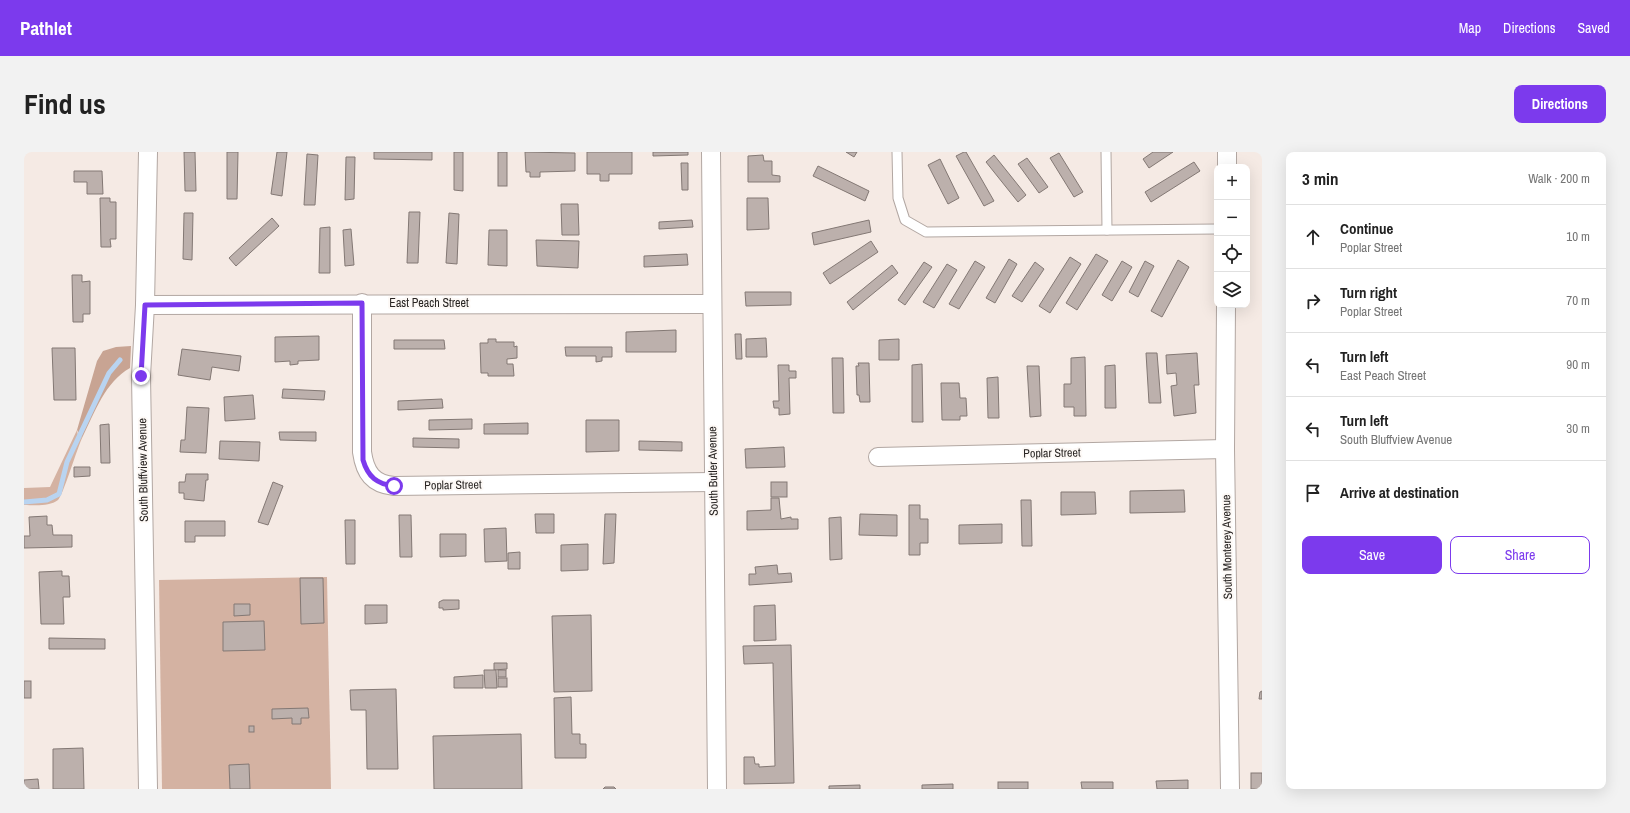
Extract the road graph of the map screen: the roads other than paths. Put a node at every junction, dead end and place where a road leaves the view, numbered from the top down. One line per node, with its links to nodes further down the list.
1 (148, 152): 11 (street, South Bluffview Avenue)
2 (711, 152): 10 (street, South Butler Avenue)
3 (897, 152): 8 (lane)
4 (1106, 152): 8 (lane)
5 (1227, 152): 6 (street)
6 (1227, 164)
7 (1214, 229): 8 (lane)
8 (1107, 230)
9 (362, 303): 10 (street, East Peach Street); 11 (street, East Peach Street); 15 (street, Poplar Street)
10 (712, 304): 15 (street, South Butler Avenue)
11 (145, 305): 16 (street, South Bluffview Avenue)
12 (1226, 308): 13 (street, South Monterey Avenue)
13 (1225, 449): 14 (street, Poplar Street); 18 (street, South Monterey Avenue)
14 (878, 457)
15 (713, 482): 17 (street, South Butler Avenue)
16 (148, 789)
17 (717, 789)
18 (1230, 789)

